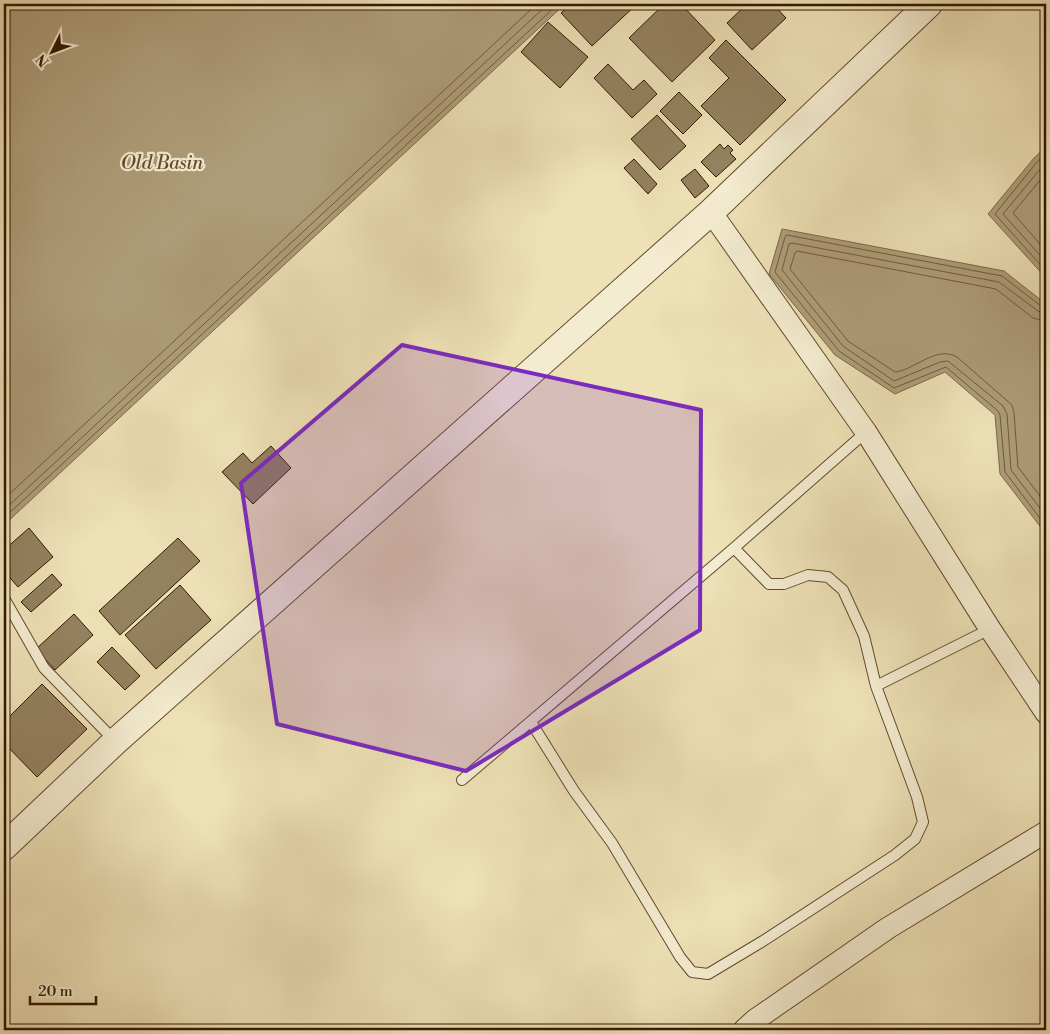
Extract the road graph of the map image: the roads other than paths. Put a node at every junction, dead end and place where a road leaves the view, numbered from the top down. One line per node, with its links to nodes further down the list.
1 (929, 4): 2 (street)
2 (711, 212): 3 (street); 10 (street)
3 (866, 432): 4 (lane); 6 (street)
4 (734, 548): 7 (lane); 9 (lane)
5 (4, 598): 10 (lane)
6 (990, 629): 7 (lane); 8 (street)
7 (876, 686): 9 (lane)
8 (1046, 713)
9 (531, 722): 11 (lane)
10 (116, 741): 13 (street)
11 (462, 780)
12 (1046, 832): 14 (street)
13 (7, 839)
14 (744, 1030)

